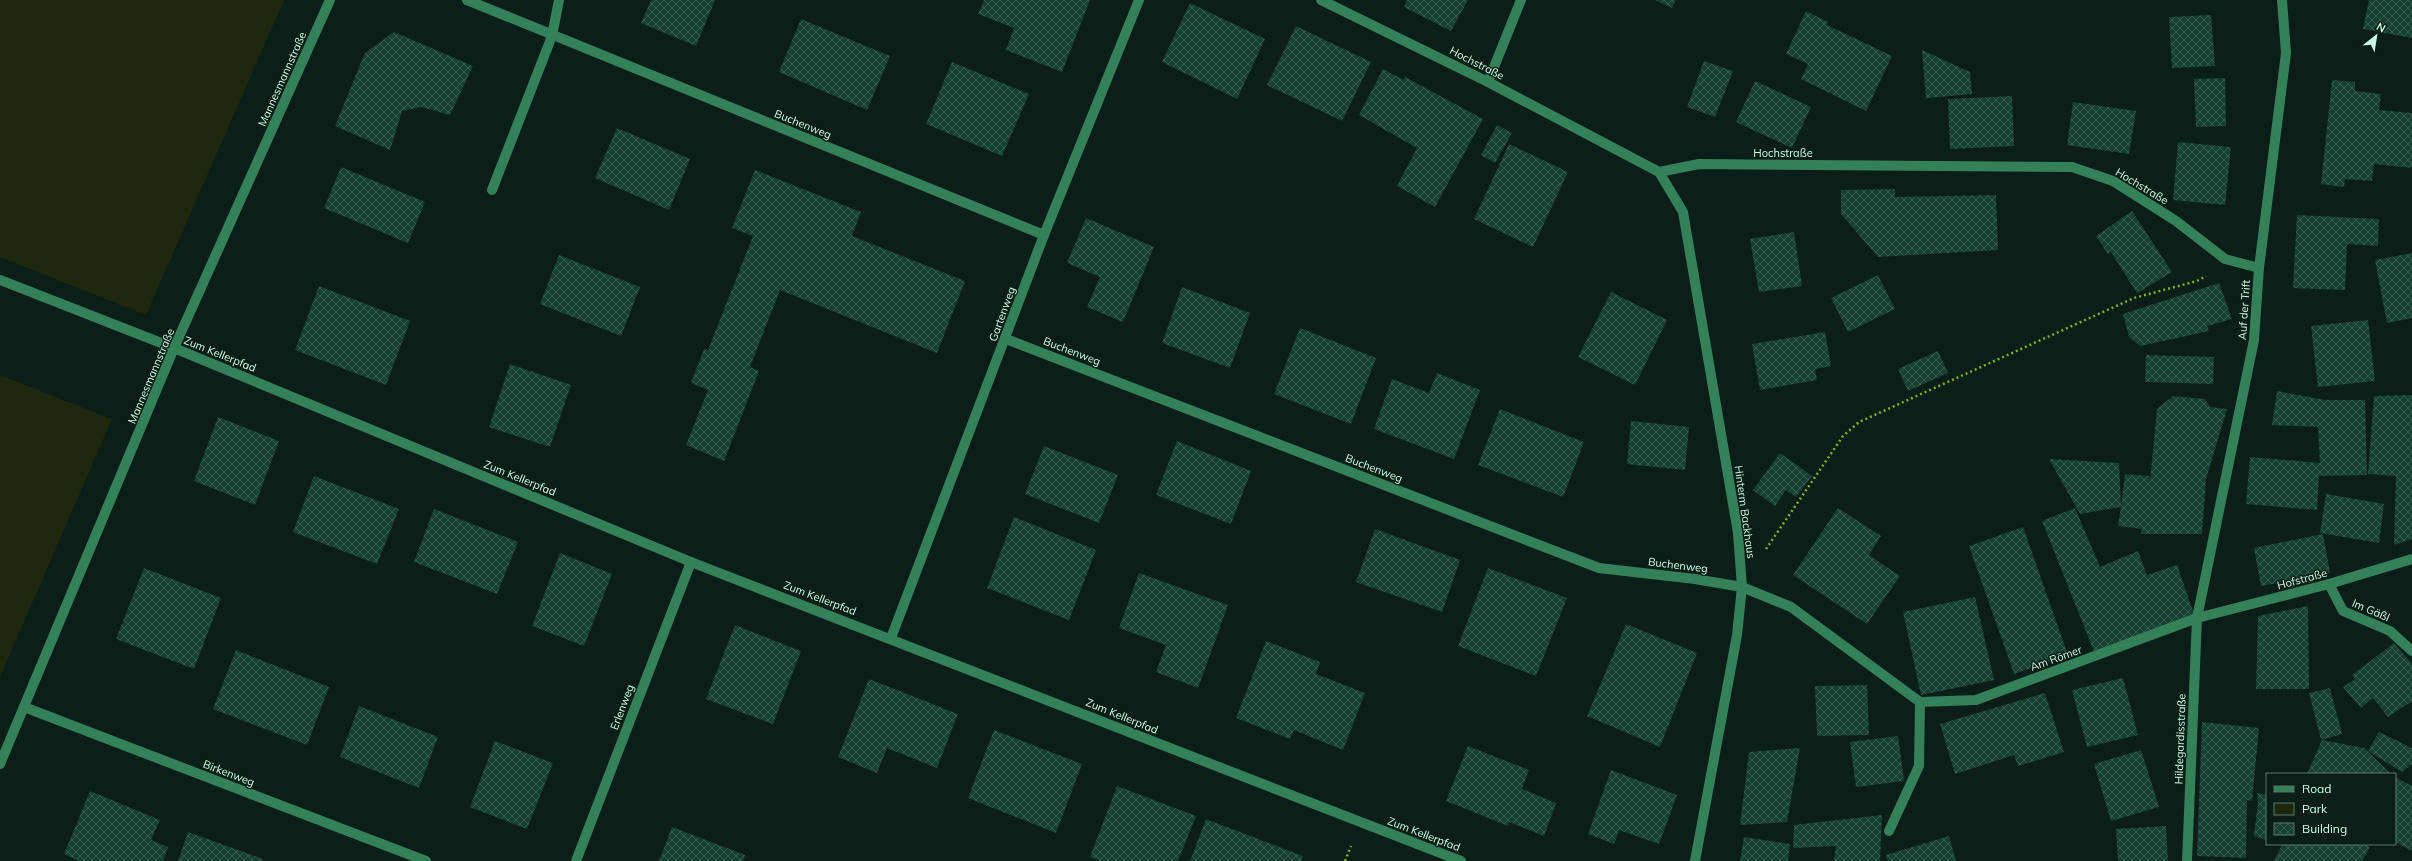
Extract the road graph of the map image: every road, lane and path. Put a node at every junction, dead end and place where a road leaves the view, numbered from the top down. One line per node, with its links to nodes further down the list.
1 (330, 0): 17 (street, Mannesmannstraße)
2 (467, 0): 8 (street, Buchenweg)
3 (559, 0): 8 (street)
4 (1139, 0): 12 (street, Gartenweg)
5 (1321, 0): 9 (street, Hochstraße)
6 (1521, 0): 9 (street)
7 (2282, 0): 13 (street, Auf der Trift)
8 (552, 36): 11 (street); 12 (street, Buchenweg)
9 (1488, 82): 10 (street, Hochstraße)
10 (1659, 172): 13 (street, Hochstraße); 21 (street, Hinterm Backhaus)
11 (492, 190)
12 (1044, 234): 16 (street, Gartenweg)
13 (2258, 268): 22 (street, Auf der Trift)
14 (0, 280): 17 (street, Zum Kellerpfad)
15 (2197, 282): 21 (path)
16 (1006, 339): 21 (street, Buchenweg); 23 (street, Gartenweg)
17 (174, 348): 19 (street, Zum Kellerpfad); 26 (street, Mannesmannstraße)
18 (2412, 559): 20 (street, Hofstraße)
19 (691, 562): 23 (street, Zum Kellerpfad); 30 (street, Erlenweg)
20 (2329, 584): 22 (street, Hofstraße); 24 (street, Im Gäßl)
21 (1742, 587): 25 (street); 32 (street, Hinterm Backhaus)
22 (2197, 618): 25 (street, Am Römer); 33 (street, Hildegardisstraße)
23 (891, 638): 31 (street, Zum Kellerpfad)
24 (2412, 651)
25 (1920, 702): 28 (street)
26 (24, 707): 27 (street, Mannesmannstraße); 29 (street, Birkenweg)
27 (0, 764)
28 (1889, 831)
29 (426, 861)
30 (576, 861)
31 (1461, 861)
32 (1695, 861)
33 (2187, 861)

